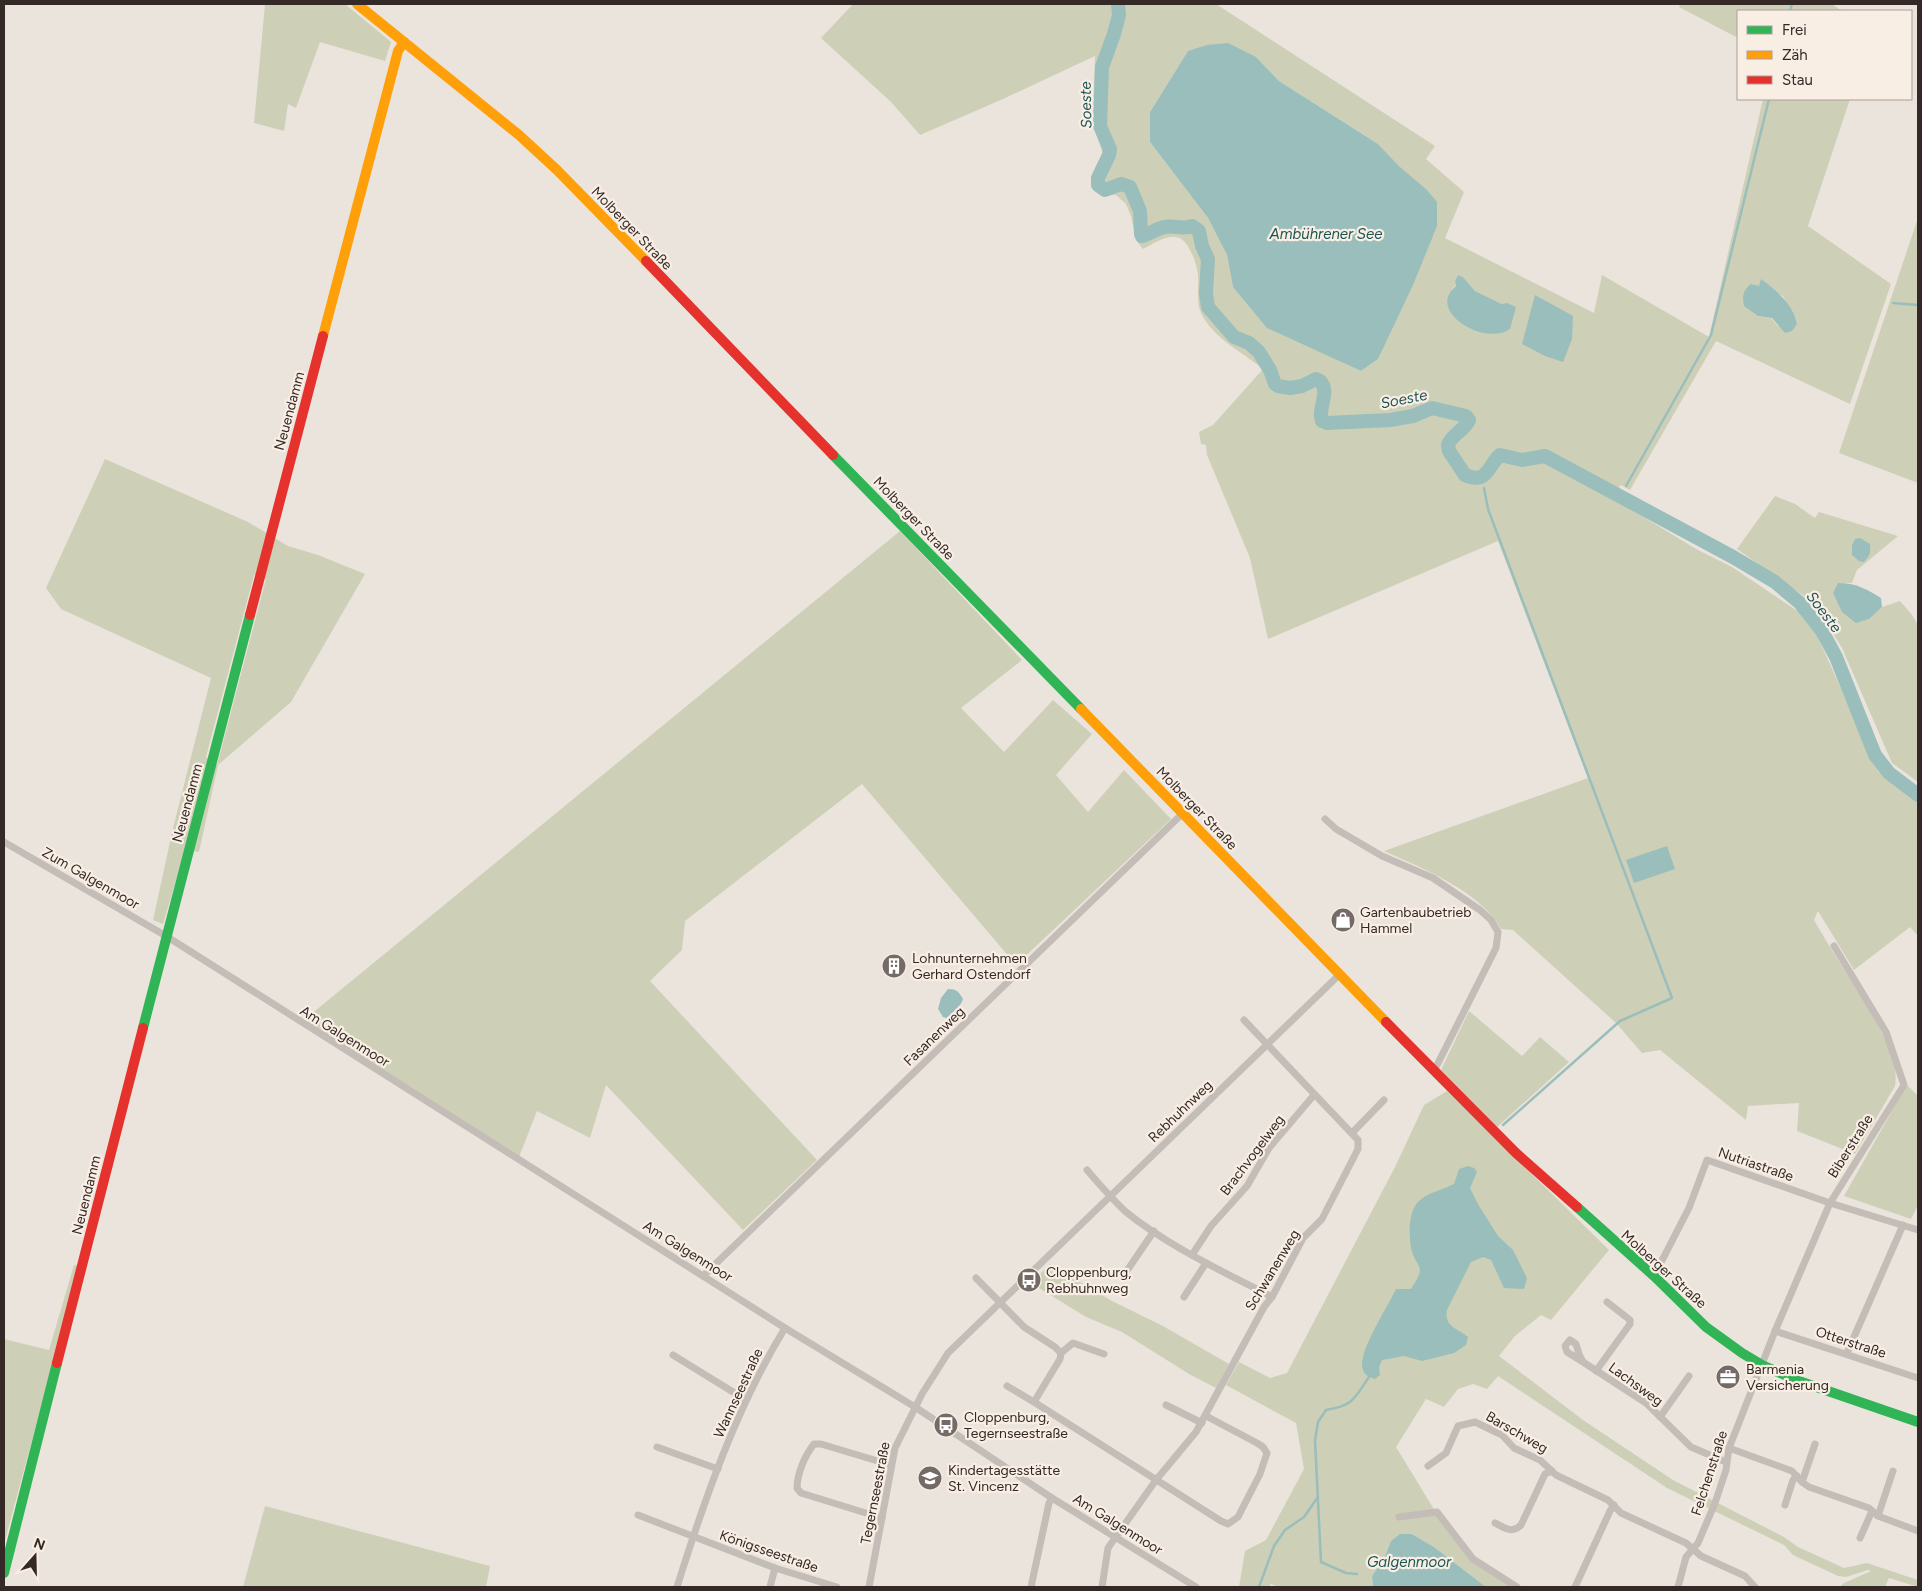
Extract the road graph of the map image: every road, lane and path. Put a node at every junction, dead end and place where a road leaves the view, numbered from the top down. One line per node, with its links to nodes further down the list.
1 (357, 4): 2 (main road, Molberger Straße)
2 (404, 42): 3 (main road, Molberger Straße); 6 (main road, Neuendamm)
3 (1182, 814): 8 (main road, Molberger Straße); 23 (street, Fasanenweg)
4 (1325, 819): 11 (street)
5 (4, 842): 6 (street, Zum Galgenmoor)
6 (166, 936): 23 (street, Am Galgenmoor); 75 (main road, Neuendamm)
7 (1834, 946): 17 (street, Biberstraße)
8 (1339, 975): 10 (street, Rebhuhnweg); 11 (main road, Molberger Straße)
9 (1244, 1020): 10 (street)
10 (1267, 1044): 12 (street); 16 (street, Rebhuhnweg)
11 (1434, 1070): 24 (main road, Molberger Straße)
12 (1314, 1095): 14 (street); 21 (street, Brachvogelweg)
13 (1384, 1100): 14 (street)
14 (1352, 1133): 28 (street, Schwanenweg)
15 (1087, 1170): 16 (street)
16 (1111, 1196): 20 (street); 30 (street, Rebhuhnweg)
17 (1830, 1203): 18 (street, Nutriastraße); 24 (street, Nutriastraße); 32 (street, Biberstraße)
18 (1903, 1225): 19 (street, Nutriastraße); 35 (street)
19 (1918, 1230)
20 (1154, 1231): 21 (street); 26 (street)
21 (1192, 1254): 22 (street)
22 (1206, 1263): 27 (street); 28 (street)
23 (703, 1276): 31 (street, Am Galgenmoor)
24 (1654, 1276): 38 (main road, Molberger Straße)
25 (976, 1278): 30 (street)
26 (1122, 1278)
27 (1184, 1297)
28 (1272, 1297): 48 (street, Schwanenweg)
29 (1606, 1302): 39 (street, Lachsweg)
30 (1000, 1303): 33 (street); 46 (street, Rebhuhnweg)
31 (784, 1328): 43 (street, Wannseestraße); 46 (street, Am Galgenmoor)
32 (1775, 1331): 35 (street, Otterstraße); 38 (street, Biberstraße)
33 (1061, 1353): 34 (street); 44 (street)
34 (1104, 1354)
35 (1847, 1354): 41 (street, Otterstraße)
36 (673, 1355): 43 (street)
37 (1583, 1362): 39 (street, Lachsweg)
38 (1762, 1365): 49 (main road, Molberger Straße); 52 (street, Felchenstraße)
39 (1596, 1371): 47 (street, Lachsweg)
40 (1689, 1376): 47 (street, Lachsweg)
41 (1918, 1376)
42 (1007, 1386): 44 (street)
43 (746, 1400): 56 (street, Wannseestraße)
44 (1034, 1402): 60 (street)
45 (1166, 1405): 48 (street)
46 (915, 1408): 54 (street, Tegernseestraße); 61 (street, Am Galgenmoor)
47 (1660, 1417): 53 (street, Lachsweg)
48 (1204, 1420): 60 (street, Schwanenweg); 60 (street)
49 (1918, 1422)
50 (1815, 1444): 59 (street)
51 (657, 1447): 56 (street)
52 (1729, 1448): 53 (street, Felchenstraße); 59 (street)
53 (1726, 1462): 73 (street, Felchenstraße)
54 (892, 1465): 67 (street, Tegernseestraße); 67 (street)
55 (1428, 1466): 57 (street, Barschweg)
56 (718, 1469): 71 (street, Wannseestraße)
57 (1552, 1471): 63 (street, Barschweg); 68 (street, Barschweg)
58 (1893, 1471): 64 (street)
59 (1799, 1479): 62 (street); 64 (street)
60 (1156, 1480): 70 (street, Schwanenweg)
61 (1052, 1498): 70 (street, Am Galgenmoor); 81 (street)
62 (1785, 1504)
63 (1614, 1505): 73 (street, Barschweg); 85 (street)
64 (1875, 1513): 69 (street); 72 (street)
65 (638, 1515): 71 (street, Königsseestraße)
66 (1399, 1517): 84 (street)
67 (882, 1518): 80 (street, Tegernseestraße)
68 (1495, 1523)
69 (1918, 1531)
70 (1115, 1537): 82 (street, Schwanenweg); 83 (street, Am Galgenmoor)
71 (692, 1538): 74 (street, Königsseestraße); 77 (street, Wannseestraße)
72 (1860, 1538)
73 (1692, 1549): 76 (street, Barschweg); 86 (street, Felchenstraße)
74 (775, 1568): 78 (street); 79 (street, Königsseestraße)
75 (4, 1573)
76 (1747, 1584): 87 (street, Barschweg)
77 (677, 1587)
78 (770, 1587)
79 (837, 1587)
80 (869, 1587)
81 (1031, 1587)
82 (1102, 1587)
83 (1196, 1587)
84 (1517, 1587)
85 (1575, 1587)
86 (1678, 1587)
87 (1755, 1587)

